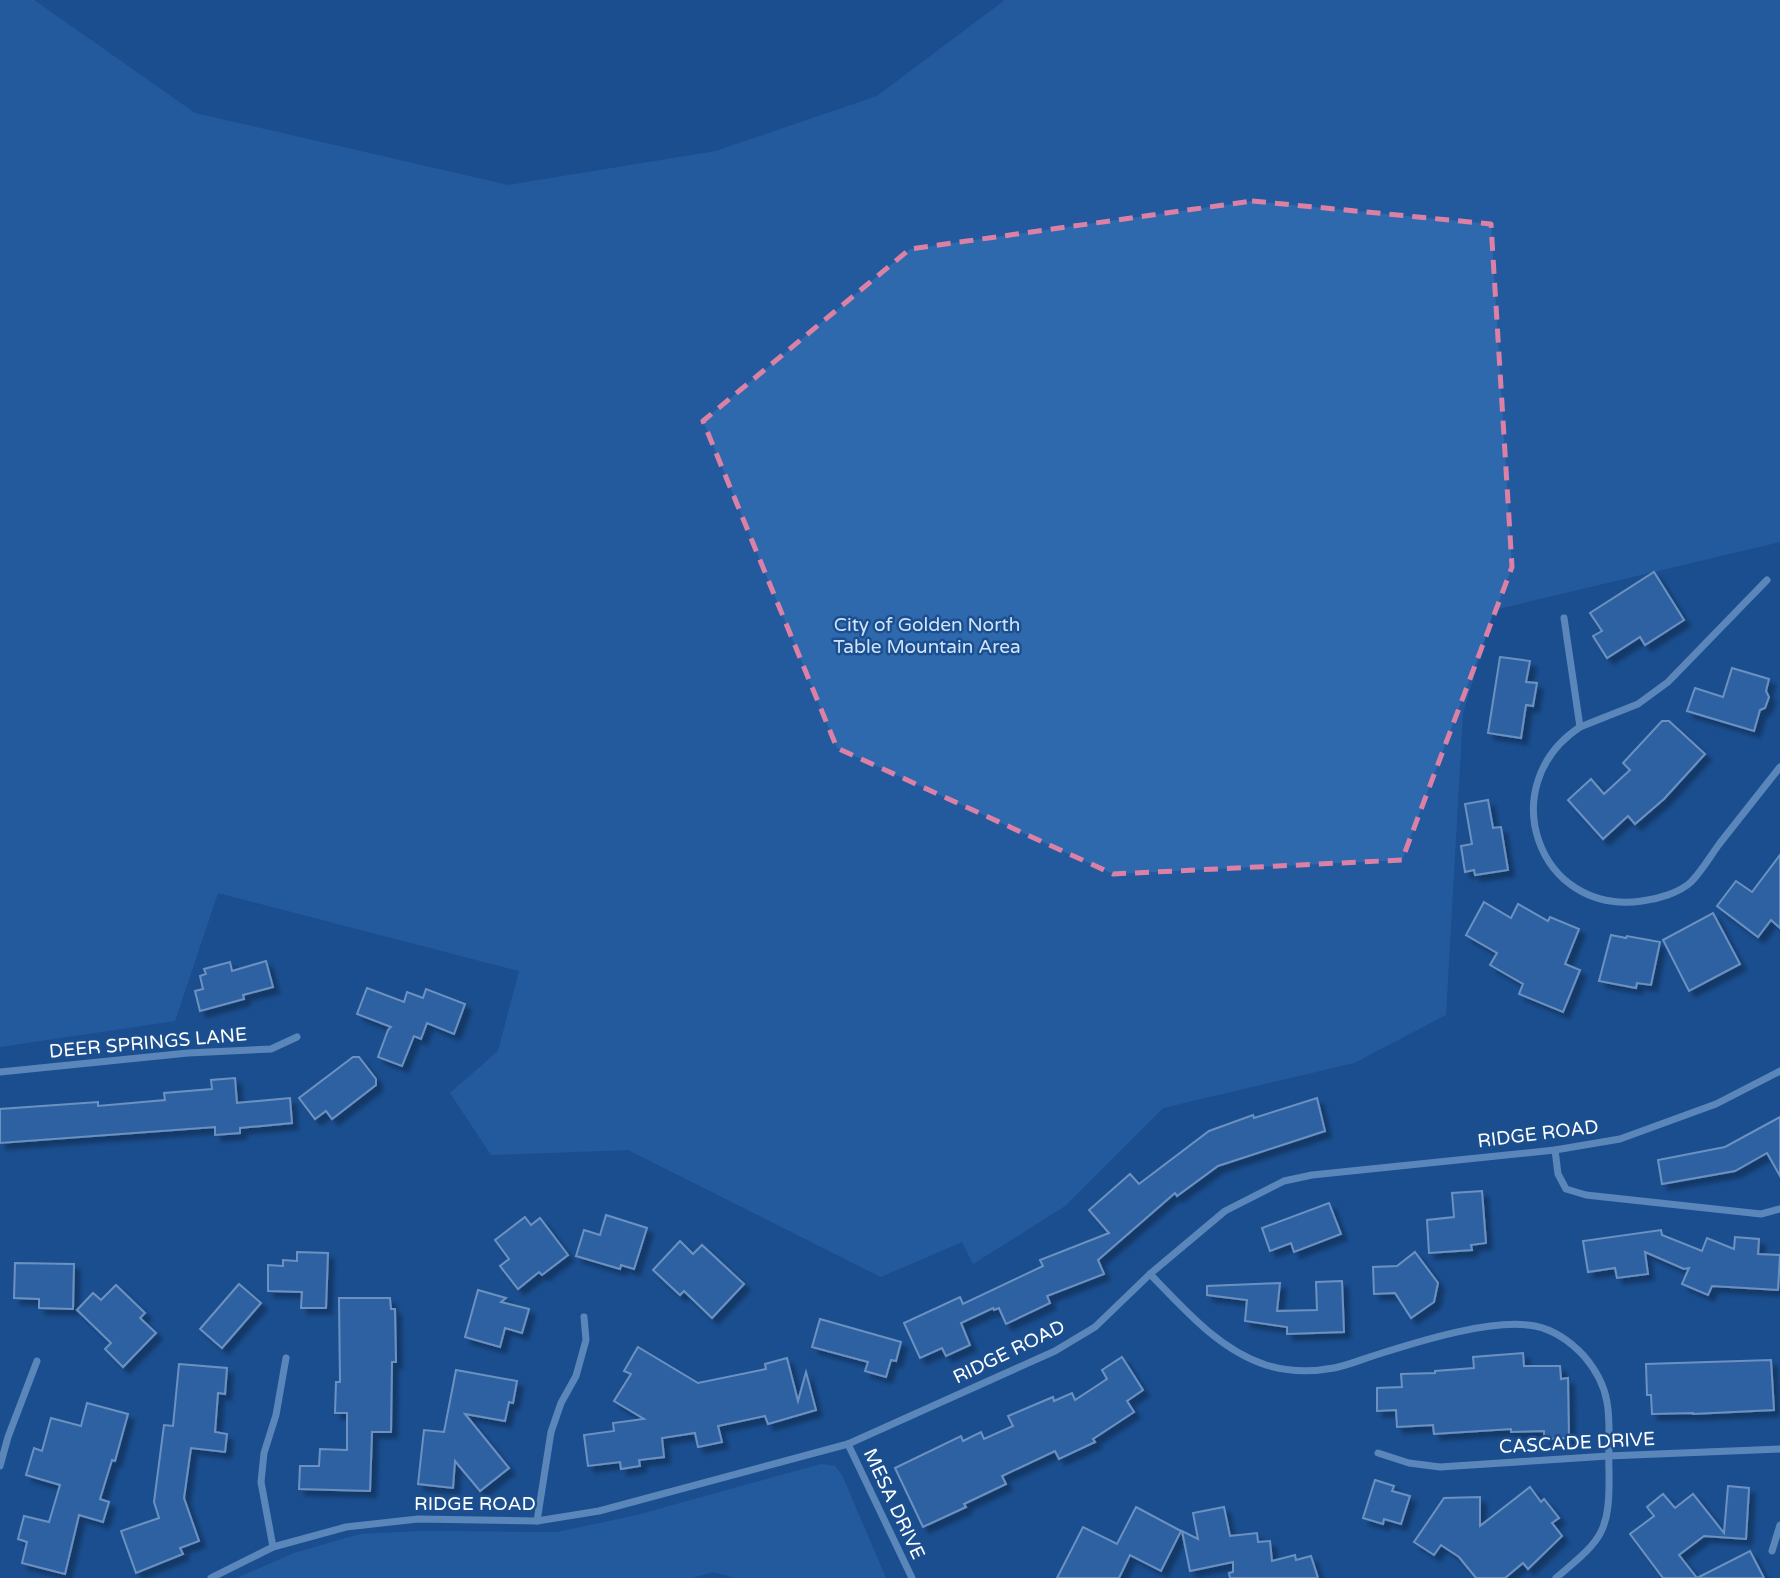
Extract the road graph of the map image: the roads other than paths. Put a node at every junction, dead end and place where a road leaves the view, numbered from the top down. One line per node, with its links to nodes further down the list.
1 (1767, 580): 3 (street)
2 (1564, 618): 3 (street)
3 (1580, 727): 4 (street)
4 (1780, 767)
5 (297, 1037): 7 (street, DEER SPRINGS LANE)
6 (1780, 1071): 8 (street, RIDGE ROAD)
7 (0, 1072)
8 (1555, 1150): 9 (street); 10 (street, RIDGE ROAD)
9 (1780, 1209)
10 (1150, 1274): 14 (street, RIDGE ROAD); 17 (street)
11 (584, 1317): 19 (street)
12 (286, 1357): 21 (street)
13 (37, 1362): 18 (street)
14 (848, 1444): 19 (street, RIDGE ROAD); 24 (street, MESA DRIVE)
15 (1780, 1449): 17 (street, CASCADE DRIVE)
16 (1378, 1453): 17 (street, CASCADE DRIVE)
17 (1608, 1456): 25 (street)
18 (0, 1466)
19 (537, 1521): 21 (street, RIDGE ROAD)
20 (1780, 1525): 22 (street)
21 (273, 1547): 23 (street, RIDGE ROAD)
22 (1772, 1550)
23 (211, 1578)
24 (912, 1578)
25 (1556, 1578)

